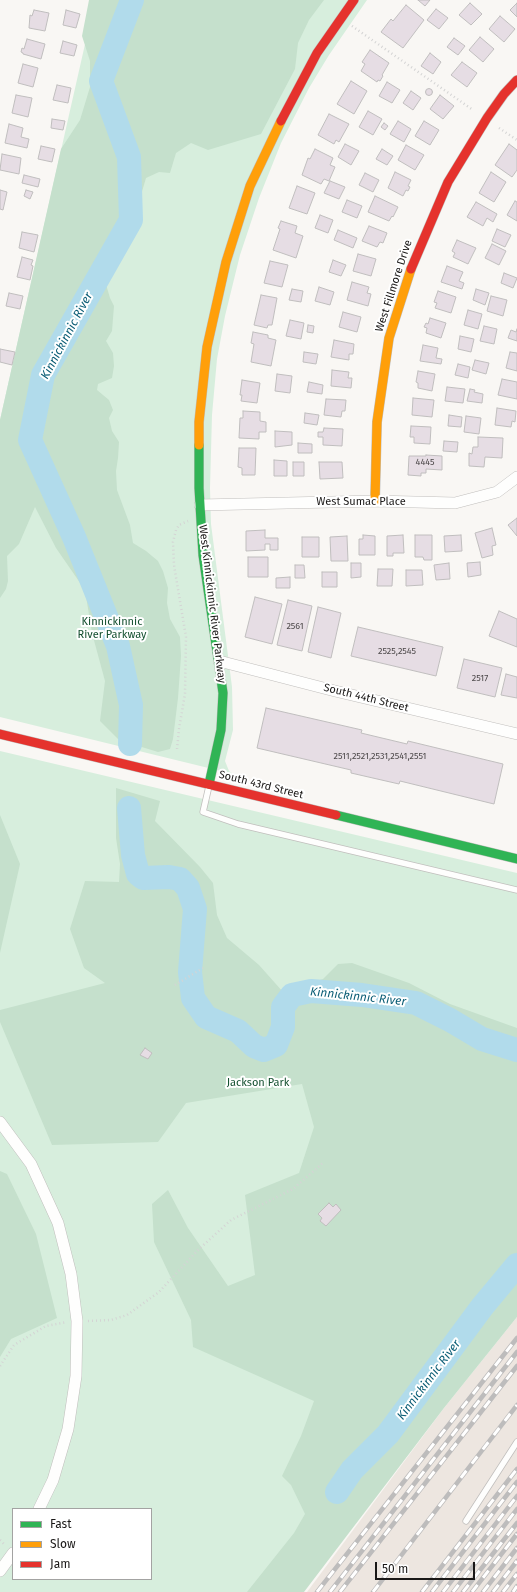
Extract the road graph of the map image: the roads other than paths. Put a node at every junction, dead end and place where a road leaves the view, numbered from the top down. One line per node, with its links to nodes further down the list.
1 (354, 0): 5 (street, West Kinnickinnic River Parkway)
2 (517, 80): 4 (street, West Fillmore Drive)
3 (517, 477): 4 (street, West Sumac Place)
4 (374, 501): 5 (street, West Sumac Place)
5 (200, 505): 6 (street, West Kinnickinnic River Parkway)
6 (219, 661): 8 (street, South 44th Street); 9 (street, West Kinnickinnic River Parkway)
7 (0, 734): 9 (street, South 43rd Street)
8 (515, 734)
9 (209, 784): 10 (street, South 43rd Street); 11 (lane)
10 (517, 859)
11 (517, 890)
12 (0, 1122): 14 (street)
13 (517, 1442): 15 (lane)
14 (39, 1508)
15 (466, 1521)
16 (12, 1554): 17 (street)
17 (0, 1571)

